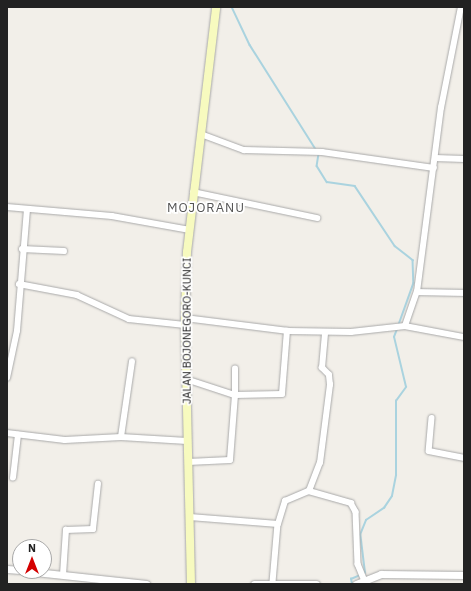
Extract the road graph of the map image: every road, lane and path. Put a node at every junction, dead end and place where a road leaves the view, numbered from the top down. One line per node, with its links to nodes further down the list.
1 (216, 7): 3 (main road, JALAN BOJONEGORO-KUNCI)
2 (461, 7): 4 (street)
3 (201, 134): 6 (street); 7 (main road, JALAN BOJONEGORO-KUNCI)
4 (435, 158): 5 (street); 6 (street)
5 (464, 160)
6 (434, 168): 15 (street)
7 (193, 192): 10 (street); 11 (main road, JALAN BOJONEGORO-KUNCI)
8 (7, 207): 9 (street)
9 (27, 209): 11 (street); 12 (street)
10 (317, 218)
11 (190, 230): 17 (main road, JALAN BOJONEGORO-KUNCI)
12 (22, 248): 13 (street); 14 (street)
13 (64, 251)
14 (19, 284): 17 (street); 24 (street)
15 (418, 292): 16 (street); 18 (street)
16 (464, 294)
17 (185, 322): 19 (street); 25 (main road, JALAN BOJONEGORO-KUNCI)
18 (403, 326): 20 (street); 21 (street)
19 (287, 331): 20 (street); 26 (street)
20 (325, 333): 36 (street)
21 (464, 337)
22 (132, 362): 30 (street)
23 (235, 369): 26 (street)
24 (7, 378)
25 (186, 379): 26 (street); 31 (main road, JALAN BOJONEGORO-KUNCI)
26 (234, 395): 33 (street)
27 (432, 418): 32 (street)
28 (7, 433): 29 (street)
29 (18, 435): 30 (street); 34 (street)
30 (121, 438): 31 (street)
31 (187, 441): 33 (main road, JALAN BOJONEGORO-KUNCI)
32 (464, 458)
33 (188, 462): 37 (main road, JALAN BOJONEGORO-KUNCI)
34 (13, 478)
35 (98, 484): 41 (street)
36 (309, 491): 38 (street); 42 (street)
37 (190, 517): 38 (street); 46 (main road, JALAN BOJONEGORO-KUNCI)
38 (278, 524): 44 (street)
39 (52, 574): 41 (street)
40 (464, 574): 42 (street)
41 (63, 575): 43 (street)
42 (363, 577): 49 (street)
43 (92, 581): 45 (street)
44 (274, 582): 47 (street); 48 (street)
45 (146, 584)
46 (191, 584)
47 (254, 584)
48 (316, 584)
49 (356, 584)

